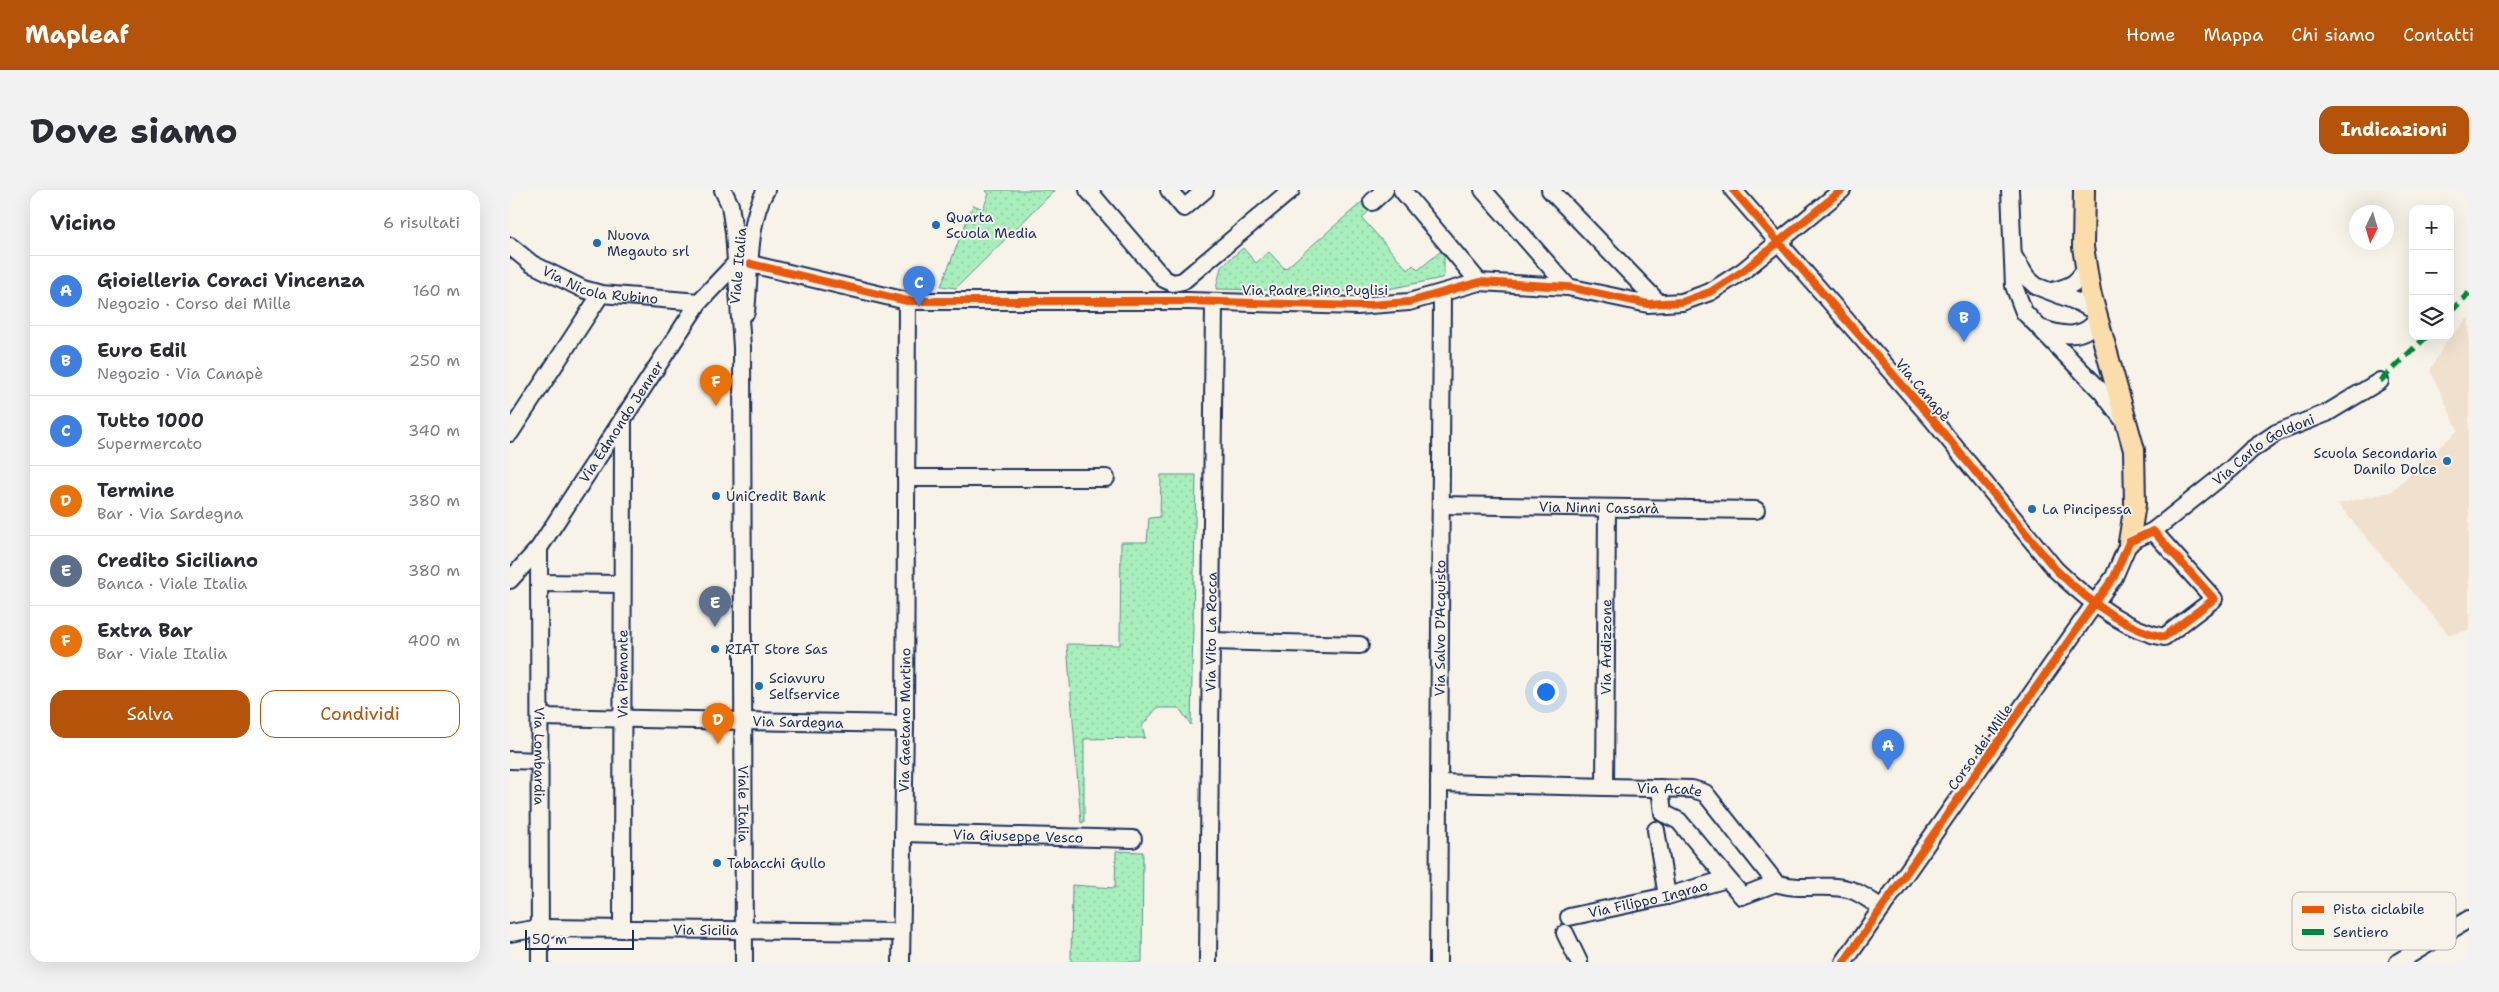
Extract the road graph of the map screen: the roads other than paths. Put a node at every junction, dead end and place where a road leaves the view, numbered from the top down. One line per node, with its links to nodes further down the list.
1 (723, 190): 19 (street, Viale Italia)
2 (766, 190): 19 (street, Viale Italia)
3 (1088, 190): 13 (street)
4 (1169, 190): 5 (street)
5 (1205, 190)
6 (1385, 190): 15 (street)
7 (1402, 190): 21 (street)
8 (1483, 190): 22 (street)
9 (1733, 190): 16 (street, Via Canapè)
10 (1842, 190): 16 (street, Via Padre Pino Puglisi)
11 (2010, 190): 18 (street)
12 (2084, 190): 20 (main road)
13 (1288, 191)
14 (1558, 193): 29 (street)
15 (1372, 202)
16 (1780, 242): 29 (street, Via Padre Pino Puglisi); 47 (street, Via Canapè)
17 (512, 253): 24 (street, Via Nicola Rubino)
18 (2014, 257): 23 (street); 31 (street)
19 (743, 264): 26 (street, Via Padre Pino Puglisi); 27 (street, Via Edmondo Jenner); 52 (street, Viale Italia)
20 (2086, 266): 23 (street); 30 (main road)
21 (1479, 282): 22 (street, Via Padre Pino Puglisi); 25 (street, Via Padre Pino Puglisi)
22 (1568, 287): 29 (street, Via Padre Pino Puglisi)
23 (2052, 291): 30 (street)
24 (601, 294): 27 (street, Via Nicola Rubino); 35 (street)
25 (1442, 294): 28 (street, Via Padre Pino Puglisi); 38 (street, Via Salvo D'Acquisto)
26 (907, 301): 28 (street, Via Padre Pino Puglisi); 36 (street, Via Gaetano Martino)
27 (699, 302): 33 (street, Via Edmondo Jenner)
28 (1214, 302): 48 (street, Via Vito La Rocca)
29 (1660, 303)
30 (2097, 316): 31 (street); 34 (main road)
31 (2038, 327): 34 (street)
32 (2380, 381): 41 (street, Via Carlo Goldoni)
33 (623, 419): 43 (street, Via Edmondo Jenner); 46 (street, Via Piemonte)
34 (2126, 423): 42 (main road)
35 (510, 433)
36 (906, 478): 37 (street); 53 (street, Via Gaetano Martino)
37 (1106, 478)
38 (1440, 505): 39 (street, Via Ninni Cassarà); 56 (street, Via Salvo D'Acquisto)
39 (1607, 508): 40 (street, Via Ninni Cassarà); 57 (street, Via Ardizzone)
40 (1756, 510)
41 (2153, 531): 42 (street, Via Carlo Goldoni); 47 (street, Via Canapè)
42 (2129, 542): 47 (street, Corso dei Mille)
43 (540, 548): 44 (street, Via Edmondo Jenner); 45 (street, Via Lombardia)
44 (510, 580)
45 (540, 583): 46 (street); 50 (street, Via Lombardia)
46 (622, 584): 51 (street, Via Piemonte)
47 (2095, 603): 65 (street, Corso dei Mille)
48 (1211, 642): 49 (street); 79 (street, Via Vito La Rocca)
49 (1360, 645)
50 (540, 716): 51 (street, Via Sardegna); 55 (street, Via Lombardia)
51 (622, 718): 52 (street, Via Sardegna); 70 (street, Via Piemonte)
52 (744, 721): 53 (street, Via Sardegna); 71 (street, Viale Italia)
53 (905, 724): 60 (street, Via Gaetano Martino)
54 (510, 760): 55 (street)
55 (540, 761): 69 (street, Via Lombardia)
56 (1439, 783): 57 (street, Via Acate); 80 (street, Via Salvo D'Acquisto)
57 (1606, 787): 58 (street, Via Acate)
58 (1660, 788): 62 (street); 63 (street, Via Acate)
59 (1656, 830): 64 (street)
60 (903, 833): 61 (street, Via Giuseppe Vesco); 72 (street, Via Gaetano Martino)
61 (1133, 839)
62 (1727, 879): 63 (street); 64 (street, Via Filippo Ingrao)
63 (1776, 883): 65 (street)
64 (1667, 896): 66 (street, Via Filippo Ingrao)
65 (1882, 908): 82 (street, Corso dei Mille)
66 (1569, 917)
67 (2469, 919): 68 (street)
68 (2456, 927)
69 (540, 928): 70 (street, Via Sicilia); 73 (street, Via Sicilia); 76 (street, Via Lombardia)
70 (622, 929): 71 (street, Via Sicilia)
71 (744, 930): 72 (street, Via Sicilia); 77 (street, Viale Italia)
72 (901, 932): 78 (street, Via Gaetano Martino)
73 (510, 933)
74 (1564, 933): 81 (street)
75 (2418, 950): 83 (street)
76 (540, 962)
77 (744, 962)
78 (901, 962)
79 (1208, 962)
80 (1438, 962)
81 (1579, 962)
82 (1844, 962)
83 (2398, 962)

